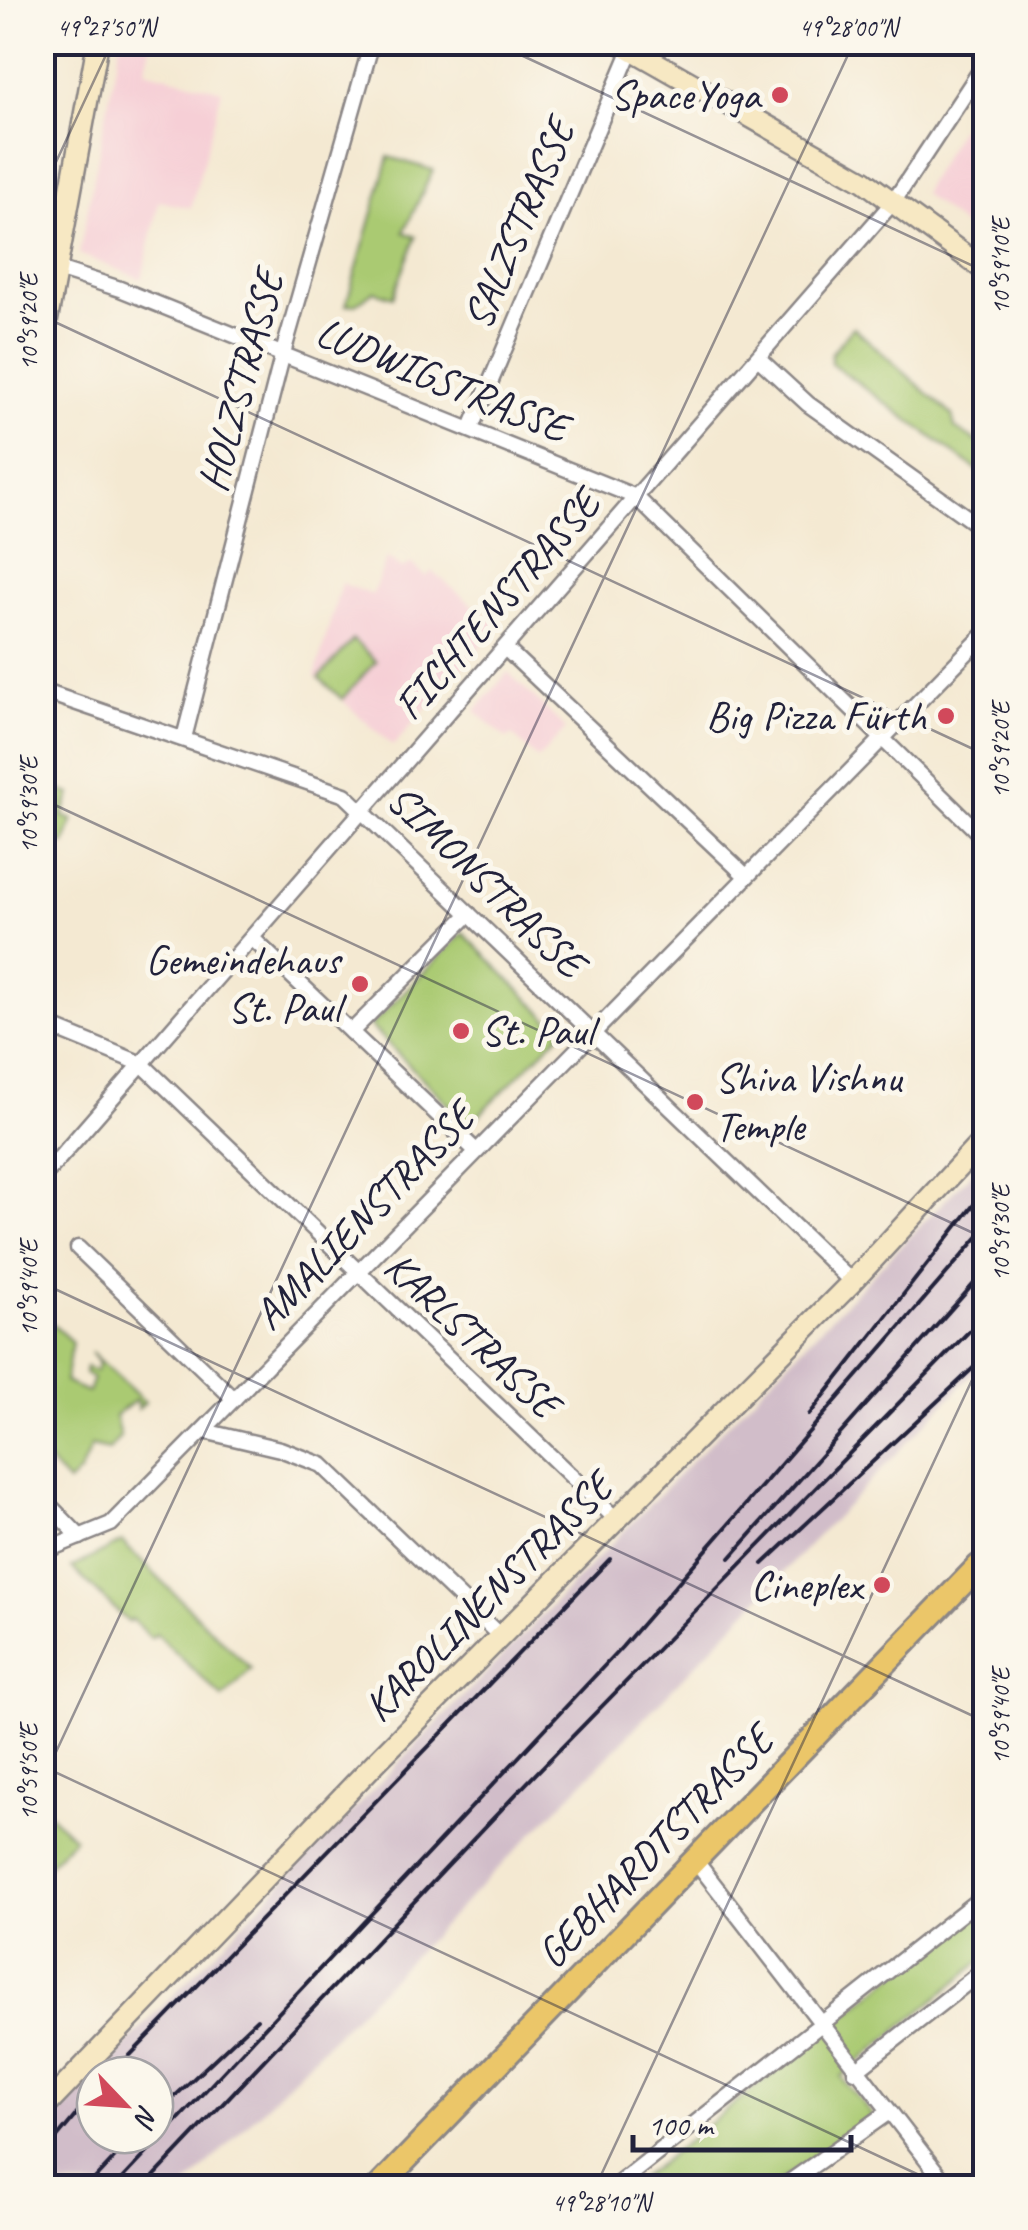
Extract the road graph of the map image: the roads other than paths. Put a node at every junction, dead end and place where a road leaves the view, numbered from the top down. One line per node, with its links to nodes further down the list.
1 (98, 42): 6 (street)
2 (372, 42): 9 (street, HOLZSTRASSE)
3 (628, 44): 5 (street); 11 (street, SALZSTRASSE)
4 (986, 62): 5 (street, FICHTENSTRASSE)
5 (894, 201): 7 (street); 10 (street, FICHTENSTRASSE)
6 (50, 265): 8 (street); 9 (street, LUDWIGSTRASSE)
7 (986, 271)
8 (42, 347)
9 (283, 353): 11 (street, LUDWIGSTRASSE); 17 (street, HOLZSTRASSE)
10 (758, 358): 12 (street, FICHTENSTRASSE); 13 (street)
11 (471, 428): 12 (street, LUDWIGSTRASSE)
12 (636, 497): 15 (street, FICHTENSTRASSE); 18 (street, LUDWIGSTRASSE)
13 (986, 531)
14 (986, 633): 18 (street, AMALIENSTRASSE)
15 (506, 649): 19 (street, FICHTENSTRASSE); 21 (street)
16 (42, 691): 17 (street, SIMONSTRASSE)
17 (184, 738): 19 (street, SIMONSTRASSE)
18 (882, 739): 20 (street, LUDWIGSTRASSE); 21 (street, AMALIENSTRASSE)
19 (365, 812): 22 (street, SIMONSTRASSE); 23 (street, FICHTENSTRASSE)
20 (984, 836)
21 (746, 876): 26 (street, AMALIENSTRASSE)
22 (469, 914): 25 (street); 26 (street, SIMONSTRASSE)
23 (252, 938): 25 (street); 27 (street, FICHTENSTRASSE)
24 (42, 1023): 27 (street, KARLSTRASSE)
25 (351, 1032): 29 (street)
26 (593, 1034): 29 (street, AMALIENSTRASSE); 33 (street, SIMONSTRASSE)
27 (142, 1064): 30 (street, FICHTENSTRASSE); 32 (street, KARLSTRASSE)
28 (986, 1138): 33 (street, KAROLINENSTRASSE)
29 (476, 1151): 32 (street, AMALIENSTRASSE)
30 (42, 1178)
31 (78, 1248): 34 (street)
32 (356, 1273): 34 (street, AMALIENSTRASSE); 37 (street, KARLSTRASSE)
33 (852, 1282): 37 (street, KAROLINENSTRASSE)
34 (234, 1399): 35 (street, AMALIENSTRASSE)
35 (204, 1431): 38 (street, AMALIENSTRASSE); 41 (street)
36 (42, 1498): 38 (street)
37 (618, 1521): 41 (street, KAROLINENSTRASSE)
38 (80, 1538): 39 (street, AMALIENSTRASSE)
39 (42, 1552)
40 (983, 1566): 42 (main road, GEBHARDTSTRASSE)
41 (500, 1636): 47 (street, KAROLINENSTRASSE)
42 (695, 1860): 45 (street); 49 (main road, GEBHARDTSTRASSE)
43 (986, 1894): 45 (street)
44 (986, 1968): 46 (street)
45 (824, 2024): 46 (street); 50 (street)
46 (856, 2071): 48 (street)
47 (48, 2094)
48 (889, 2112): 51 (street); 52 (street)
49 (378, 2188)
50 (613, 2188)
51 (781, 2188)
52 (948, 2188)

